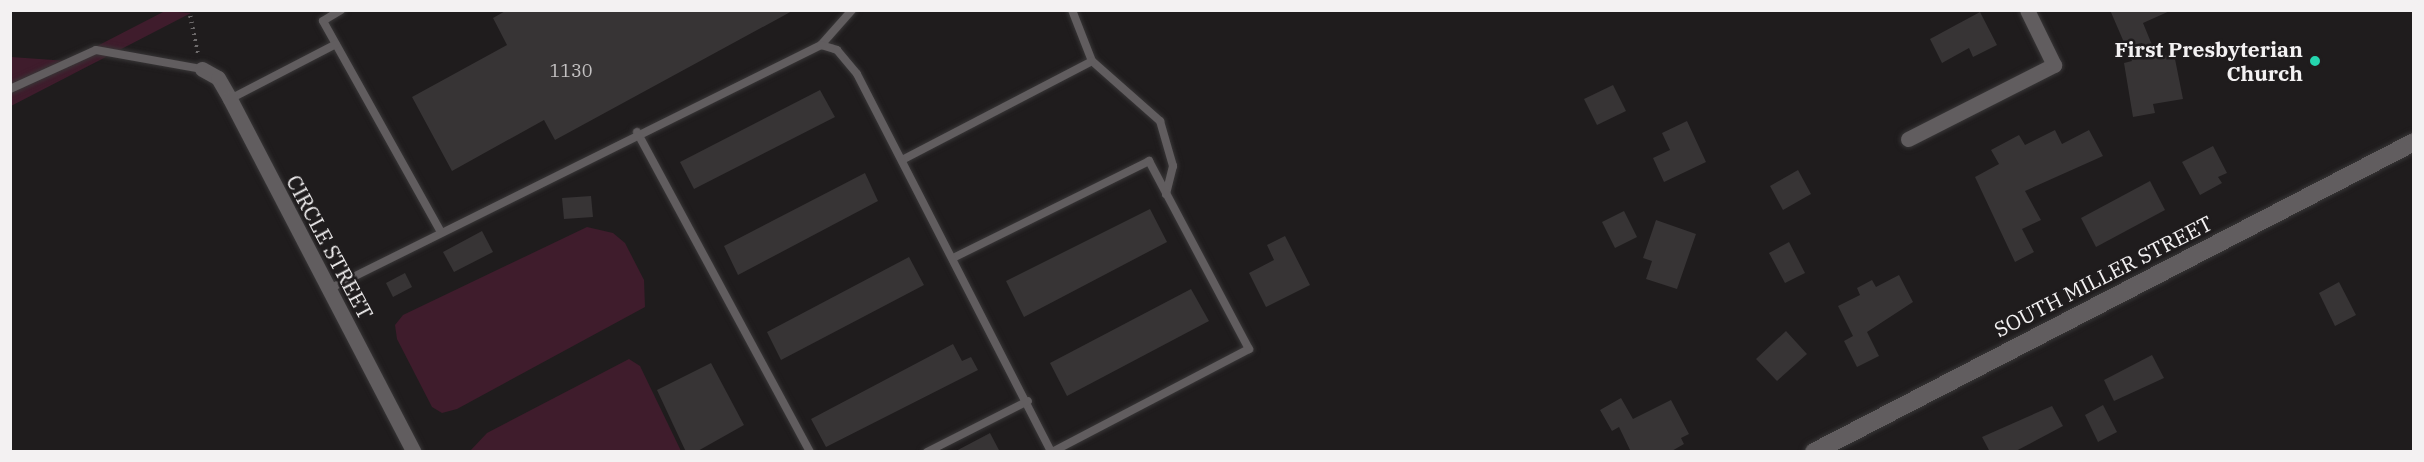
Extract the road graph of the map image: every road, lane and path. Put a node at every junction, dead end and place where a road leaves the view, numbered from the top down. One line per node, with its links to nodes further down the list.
1 (189, 10): 9 (path)
2 (341, 10): 6 (lane)
3 (852, 10): 7 (lane)
4 (1072, 10): 8 (lane)
5 (2027, 10): 13 (street)
6 (336, 44): 11 (lane); 17 (lane)
7 (821, 45): 12 (lane); 15 (lane)
8 (1092, 62): 15 (lane); 16 (lane)
9 (202, 69): 10 (lane); 11 (street, CIRCLE STREET)
10 (10, 89)
11 (230, 99): 19 (street, CIRCLE STREET)
12 (637, 132): 17 (lane); 22 (lane)
13 (1908, 139)
14 (2414, 142): 25 (street, SOUTH MILLER STREET)
15 (902, 160): 18 (lane)
16 (1166, 194): 18 (lane); 24 (lane)
17 (441, 232): 19 (lane)
18 (953, 258): 20 (lane)
19 (329, 289): 21 (street, CIRCLE STREET)
20 (1029, 401): 23 (lane); 24 (lane)
21 (414, 452)
22 (810, 452)
23 (927, 452)
24 (1052, 452)
25 (1814, 452)

